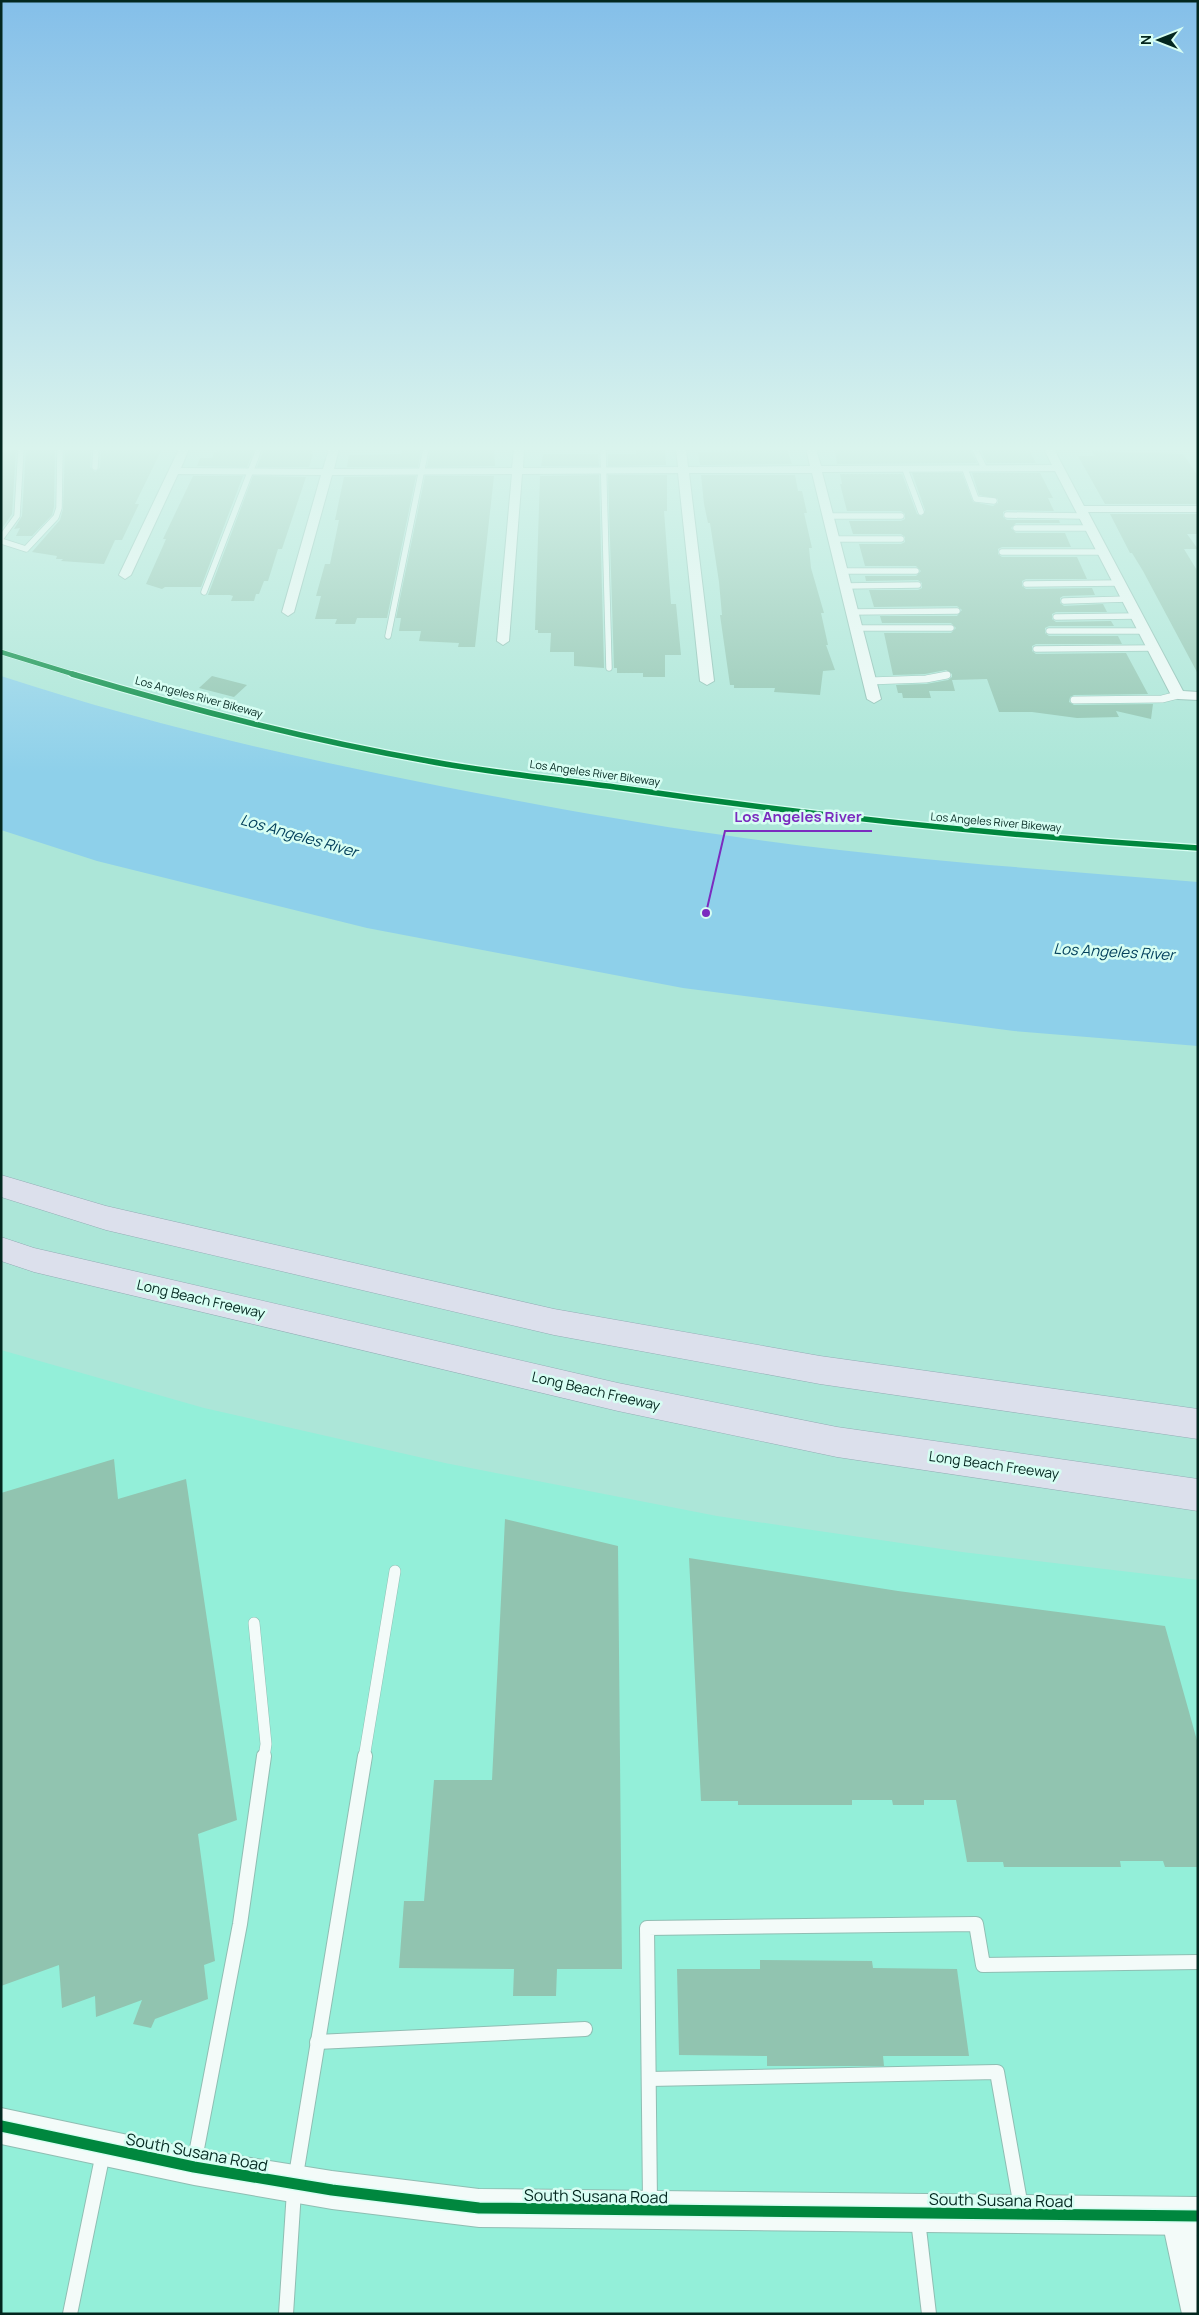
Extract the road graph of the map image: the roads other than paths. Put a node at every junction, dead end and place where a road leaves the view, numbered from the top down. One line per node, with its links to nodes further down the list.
1 (133, 557): 12 (street)
2 (218, 557): 17 (lane)
3 (303, 557): 21 (street)
4 (404, 557): 30 (lane)
5 (510, 557): 31 (street)
6 (606, 557): 34 (lane)
7 (692, 557): 36 (street)
8 (839, 557): 10 (street)
9 (1105, 557): 13 (street)
10 (842, 571): 11 (lane); 16 (street)
11 (916, 571)
12 (125, 575)
13 (1118, 583): 14 (lane); 18 (street)
14 (1026, 584)
15 (918, 585): 16 (lane)
16 (845, 586): 22 (street)
17 (204, 592)
18 (1127, 599): 19 (lane); 23 (street)
19 (1064, 600)
20 (957, 611): 22 (lane)
21 (288, 612)
22 (852, 612): 26 (street)
23 (1136, 616): 24 (lane); 28 (street)
24 (1056, 617)
25 (951, 628): 26 (lane)
26 (857, 631): 29 (lane); 37 (street)
27 (1049, 631): 28 (lane)
28 (1143, 631): 32 (street)
29 (942, 633)
30 (388, 636)
31 (502, 640)
32 (1152, 648): 33 (lane); 38 (street)
33 (1036, 649)
34 (608, 668)
35 (947, 675): 37 (lane)
36 (707, 681)
37 (869, 681): 40 (street)
38 (1178, 695): 39 (street); 41 (lane)
39 (1198, 696)
40 (874, 699)
41 (1074, 700)
42 (1, 1186): 44 (highway)
43 (1, 1249): 45 (highway, Long Beach Freeway)
44 (1198, 1424)
45 (1198, 1495)
46 (395, 1571): 50 (lane)
47 (254, 1623): 54 (lane)
48 (1198, 1962): 51 (lane)
49 (585, 2029): 50 (lane)
50 (317, 2042): 55 (lane)
51 (649, 2079): 56 (lane); 58 (lane)
52 (1, 2126): 53 (street, South Susana Road)
53 (104, 2148): 54 (street, South Susana Road); 60 (lane)
54 (194, 2167): 55 (street, South Susana Road)
55 (294, 2184): 56 (street, South Susana Road); 61 (lane)
56 (650, 2210): 57 (street, South Susana Road)
57 (917, 2213): 58 (street, South Susana Road); 62 (lane)
58 (1023, 2214): 59 (street, South Susana Road)
59 (1187, 2216): 63 (street)
60 (70, 2314)
61 (286, 2314)
62 (929, 2314)
63 (1198, 2314)

